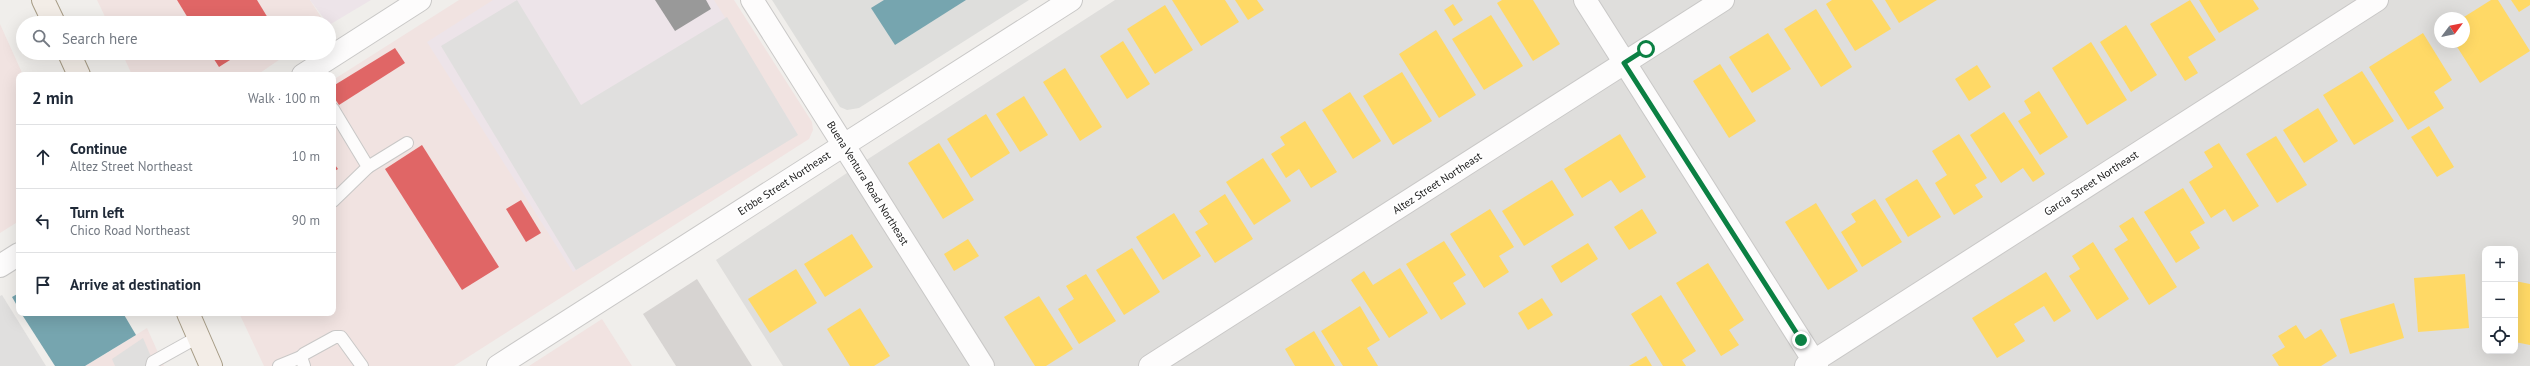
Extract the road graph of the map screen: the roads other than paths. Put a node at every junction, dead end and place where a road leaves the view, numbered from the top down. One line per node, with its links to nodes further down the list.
1 (44, 0): 8 (main road)
2 (420, 0): 9 (street)
3 (752, 0): 17 (street, Buena Ventura Road Northeast)
4 (1070, 0): 17 (street, Erbbe Street Northeast)
5 (1585, 0): 12 (street)
6 (1723, 0): 12 (street, Altez Street Northeast)
7 (2377, 0): 25 (street, Garcia Street Northeast)
8 (51, 16)
9 (336, 56)
10 (72, 60): 13 (main road)
11 (329, 60): 14 (street)
12 (1624, 63): 25 (street); 32 (street, Altez Street Northeast)
13 (78, 72)
14 (311, 72)
15 (336, 114): 18 (lane)
16 (407, 143): 18 (lane)
17 (844, 145): 30 (street, Erbbe Street Northeast); 31 (street, Buena Ventura Road Northeast)
18 (368, 167): 19 (lane)
19 (336, 198)
20 (16, 256): 21 (street)
21 (0, 266)
22 (189, 316): 23 (main road)
23 (198, 337): 26 (lane); 27 (main road)
24 (302, 361): 28 (lane); 29 (lane)
25 (1812, 364)
26 (152, 366)
27 (211, 366)
28 (279, 366)
29 (362, 366)
30 (498, 366)
31 (983, 366)
32 (1150, 366)

